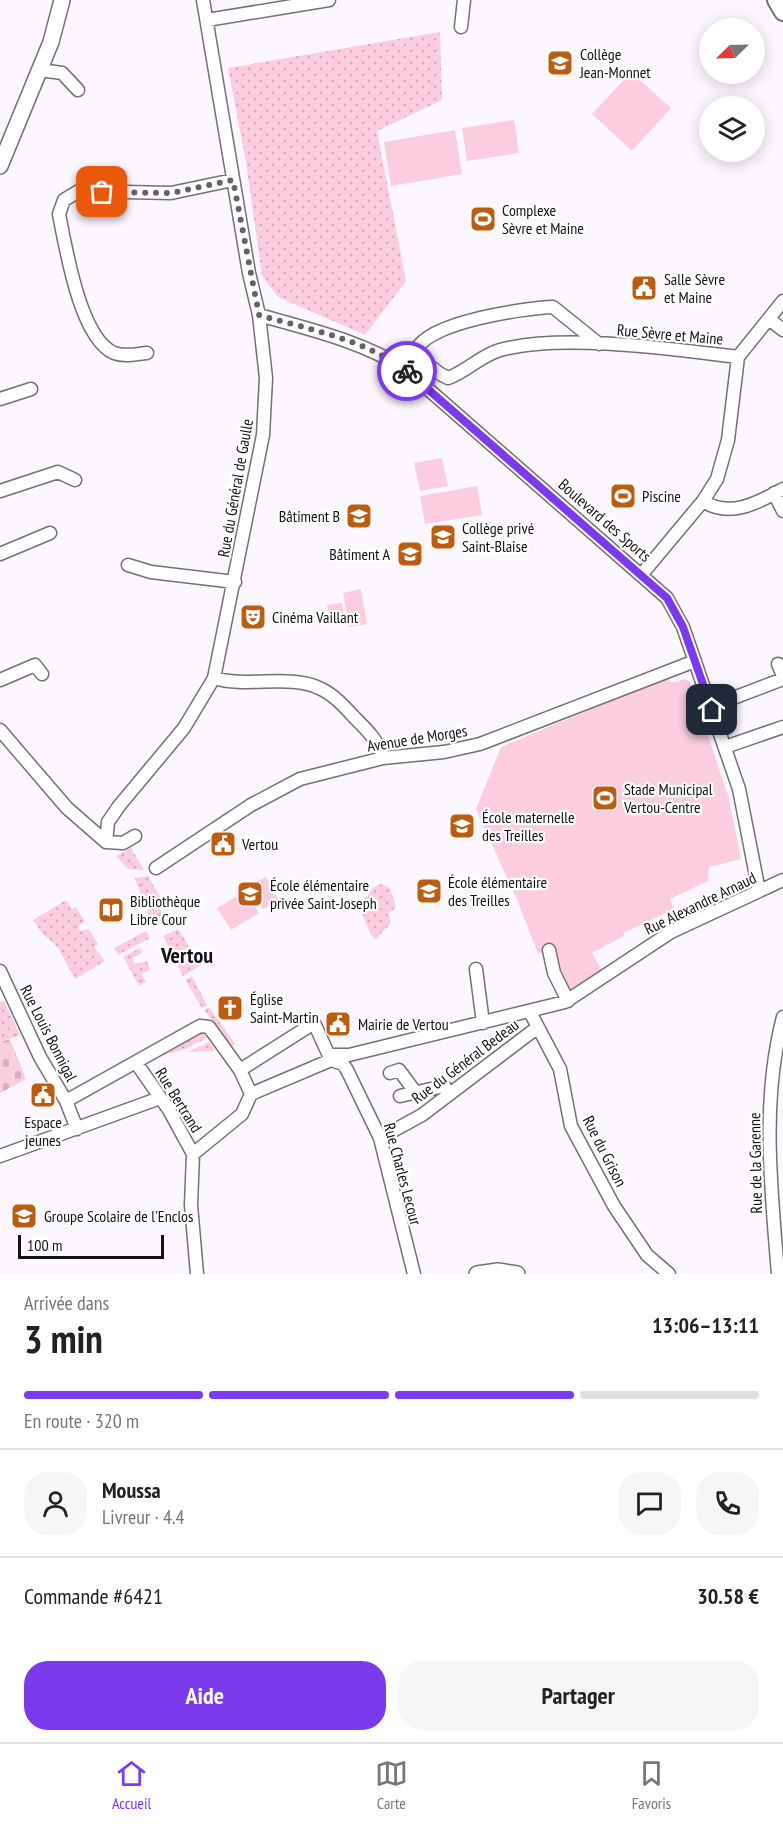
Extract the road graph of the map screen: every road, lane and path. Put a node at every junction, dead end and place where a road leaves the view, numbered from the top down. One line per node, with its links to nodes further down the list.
1 (62, 0): 11 (street)
2 (203, 0): 9 (street, Rue du Général de Gaulle)
3 (329, 0): 6 (street)
4 (464, 0): 10 (street)
5 (776, 0): 8 (main road)
6 (296, 3): 7 (street)
7 (281, 4): 9 (street)
8 (783, 12)
9 (207, 20): 14 (street, Rue du Général de Gaulle)
10 (461, 27)
11 (40, 70): 12 (street); 13 (street)
12 (78, 90)
13 (0, 166)
14 (233, 180): 16 (street, Rue du Général de Gaulle); 20 (street)
15 (783, 301): 17 (street, Rue Sèvre et Maine)
16 (259, 315): 32 (street, Boulevard des Sports); 33 (street, Rue du Général de Gaulle)
17 (769, 319): 18 (street); 21 (street, Rue Sèvre et Maine)
18 (783, 330)
19 (599, 344): 19 (street, Rue Sèvre et Maine); 21 (street, Rue Sèvre et Maine)
20 (147, 353)
21 (738, 357): 27 (street, Rue Sèvre et Maine)
22 (31, 389): 23 (street)
23 (0, 399)
24 (75, 480): 25 (street)
25 (0, 491)
26 (779, 491): 27 (street); 28 (street)
27 (703, 501): 32 (street, Rue Sèvre et Maine)
28 (783, 511)
29 (50, 533): 30 (street)
30 (0, 554)
31 (129, 565): 33 (street)
32 (642, 574): 34 (street, Boulevard des Sports)
33 (236, 582): 37 (street, Rue du Général de Gaulle)
34 (695, 661): 40 (street, Boulevard des Sports); 44 (street, Avenue de Morges)
35 (778, 664): 38 (street)
36 (42, 674): 39 (street)
37 (214, 678): 44 (street); 46 (street, Rue du Général de Gaulle)
38 (783, 678): 40 (street)
39 (0, 680)
40 (712, 710): 43 (street, Boulevard des Sports)
41 (783, 727): 43 (street)
42 (0, 730): 46 (street)
43 (725, 747): 49 (street, Boulevard des Sports)
44 (383, 758): 47 (street, Avenue de Morges)
45 (135, 836): 46 (street)
46 (106, 842)
47 (156, 868)
48 (783, 880): 49 (street, Rue Alexandre Arnaud)
49 (759, 891): 53 (street, Rue Alexandre Arnaud)
50 (549, 950): 53 (street)
51 (476, 969): 57 (street)
52 (0, 971): 68 (street, Rue Louis Bonnigal)
53 (571, 1000): 54 (street, Rue Alexandre Arnaud)
54 (544, 1009): 55 (street, Rue Alexandre Arnaud); 58 (street)
55 (530, 1012): 57 (street, Rue Alexandre Arnaud); 58 (street, Rue du Grison)
56 (783, 1017): 78 (street, Rue de la Garenne)
57 (483, 1023): 59 (street, Rue Alexandre Arnaud)
58 (539, 1027): 65 (street, Rue du Général Bedeau); 77 (street, Rue du Grison)
59 (338, 1058): 61 (street, Rue Charles Lecour); 64 (street, Rue Alexandre Arnaud); 70 (street, Rue Charles Lecour)
60 (137, 1064): 61 (street, Rue Louis Bonnigal); 67 (street, Rue Bertrand); 68 (street, Rue Louis Bonnigal)
61 (240, 1070): 64 (street)
62 (390, 1073): 63 (street)
63 (416, 1093): 65 (street); 66 (street)
64 (251, 1094): 71 (street)
65 (449, 1094): 70 (street, Rue du Général Bedeau)
66 (400, 1096)
67 (160, 1098): 69 (street); 71 (street, Rue Bertrand)
68 (66, 1101): 69 (street)
69 (77, 1129): 72 (street)
70 (380, 1138): 74 (street, Rue Charles Lecour)
71 (193, 1154): 73 (street)
72 (0, 1156)
73 (196, 1274)
74 (414, 1274)
75 (477, 1274): 76 (street)
76 (517, 1274)
77 (669, 1274)
78 (778, 1274)

